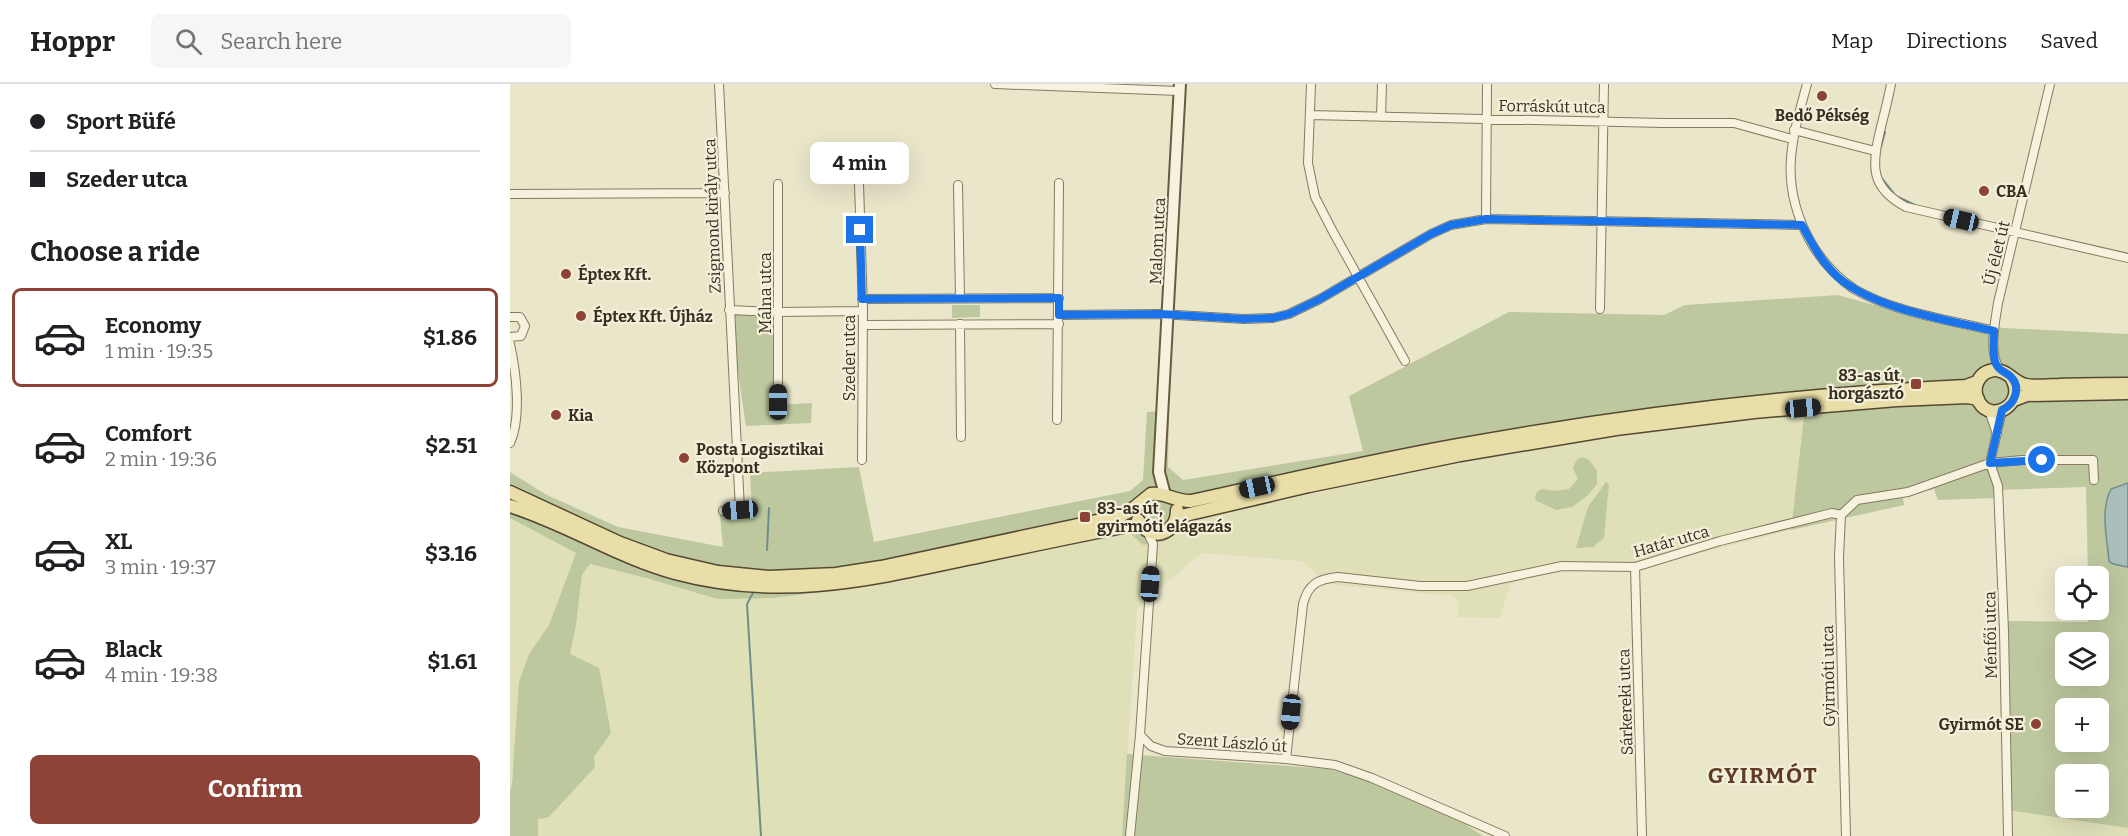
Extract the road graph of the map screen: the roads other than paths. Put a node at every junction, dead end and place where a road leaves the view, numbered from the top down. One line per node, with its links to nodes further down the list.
1 (719, 84): 21 (street, Zsigmond király utca)
2 (995, 84): 10 (street)
3 (1311, 84): 11 (street)
4 (1382, 84): 12 (street)
5 (1487, 84): 13 (street)
6 (1604, 84): 14 (street)
7 (1807, 84): 15 (street)
8 (1891, 84): 16 (street)
9 (2050, 84): 26 (street, Új élet út)
10 (1179, 87): 37 (main road, Malom utca)
11 (1310, 115): 12 (street, Forráskút utca); 28 (street)
12 (1381, 117): 13 (street, Forráskút utca)
13 (1488, 118): 14 (street, Forráskút utca); 23 (street)
14 (1604, 120): 15 (street, Forráskút utca); 24 (street)
15 (1793, 134): 16 (street, Forráskút utca); 25 (street)
16 (1875, 151): 26 (street)
17 (1059, 183): 30 (street)
18 (778, 184): 35 (street, Málna utca)
19 (859, 184): 31 (street, Szeder utca)
20 (958, 185): 29 (street)
21 (725, 192): 22 (street); 33 (street, Zsigmond király utca)
22 (510, 194)
23 (1486, 219): 24 (street); 28 (street)
24 (1600, 223): 25 (street); 32 (street)
25 (1802, 225): 42 (street)
26 (2014, 233): 27 (street); 42 (street, Új élet út)
27 (2128, 258)
28 (1358, 276): 37 (street); 46 (street)
29 (960, 298): 30 (street); 31 (street)
30 (1059, 298): 36 (street)
31 (862, 299): 34 (street, Szeder utca)
32 (1600, 309)
33 (729, 310): 35 (street); 72 (street, Zsigmond király utca)
34 (863, 311): 35 (street); 41 (street, Szeder utca)
35 (778, 312): 55 (street, Málna utca)
36 (1059, 315): 37 (street); 40 (street)
37 (1168, 315): 65 (main road, Malom utca)
38 (510, 317): 43 (street)
39 (960, 324): 40 (street); 41 (street); 61 (street)
40 (1059, 324): 58 (street)
41 (863, 325): 63 (street, Szeder utca)
42 (1994, 331): 47 (street, Új élet út)
43 (521, 336): 44 (street); 48 (street)
44 (510, 337)
45 (510, 344): 48 (street)
46 (1405, 361)
47 (1997, 365): 49 (main road); 50 (main road)
48 (514, 368): 57 (street)
49 (2012, 379): 51 (main road); 54 (main road)
50 (1977, 382): 53 (main road); 69 (main road)
51 (2128, 384)
52 (2128, 393): 54 (main road)
53 (1978, 399): 56 (main road); 74 (main road)
54 (2014, 400): 56 (main road)
55 (778, 402)
56 (1996, 410): 60 (street); 60 (street, Ménfői utca)
57 (516, 416): 59 (street); 62 (street)
58 (1057, 420)
59 (510, 426)
60 (1997, 435): 64 (street, Ménfői utca)
61 (961, 436)
62 (510, 443)
63 (862, 460)
64 (1990, 463): 66 (street, Határ utca); 73 (street, Határ utca); 85 (street, Ménfői utca)
65 (1159, 472): 68 (main road); 69 (main road)
66 (2094, 480)
67 (510, 492): 70 (main road)
68 (1151, 494): 69 (main road); 70 (main road)
69 (1168, 497): 74 (main road)
70 (1140, 502): 75 (main road)
71 (510, 506): 75 (main road)
72 (723, 511)
73 (1841, 514): 78 (street, Határ utca); 84 (street, Gyirmóti utca)
74 (1177, 518): 76 (main road)
75 (1144, 529): 76 (main road); 77 (street)
76 (1165, 532): 77 (street)
77 (1153, 544): 79 (street)
78 (1635, 567): 80 (street, Határ utca); 83 (street, Sárkereki utca)
79 (1140, 735): 80 (street, Szent László út); 81 (street)
80 (1286, 759): 82 (street, Szent László út)
81 (1130, 836)
82 (1505, 836)
83 (1642, 836)
84 (1846, 836)
85 (2008, 836)

